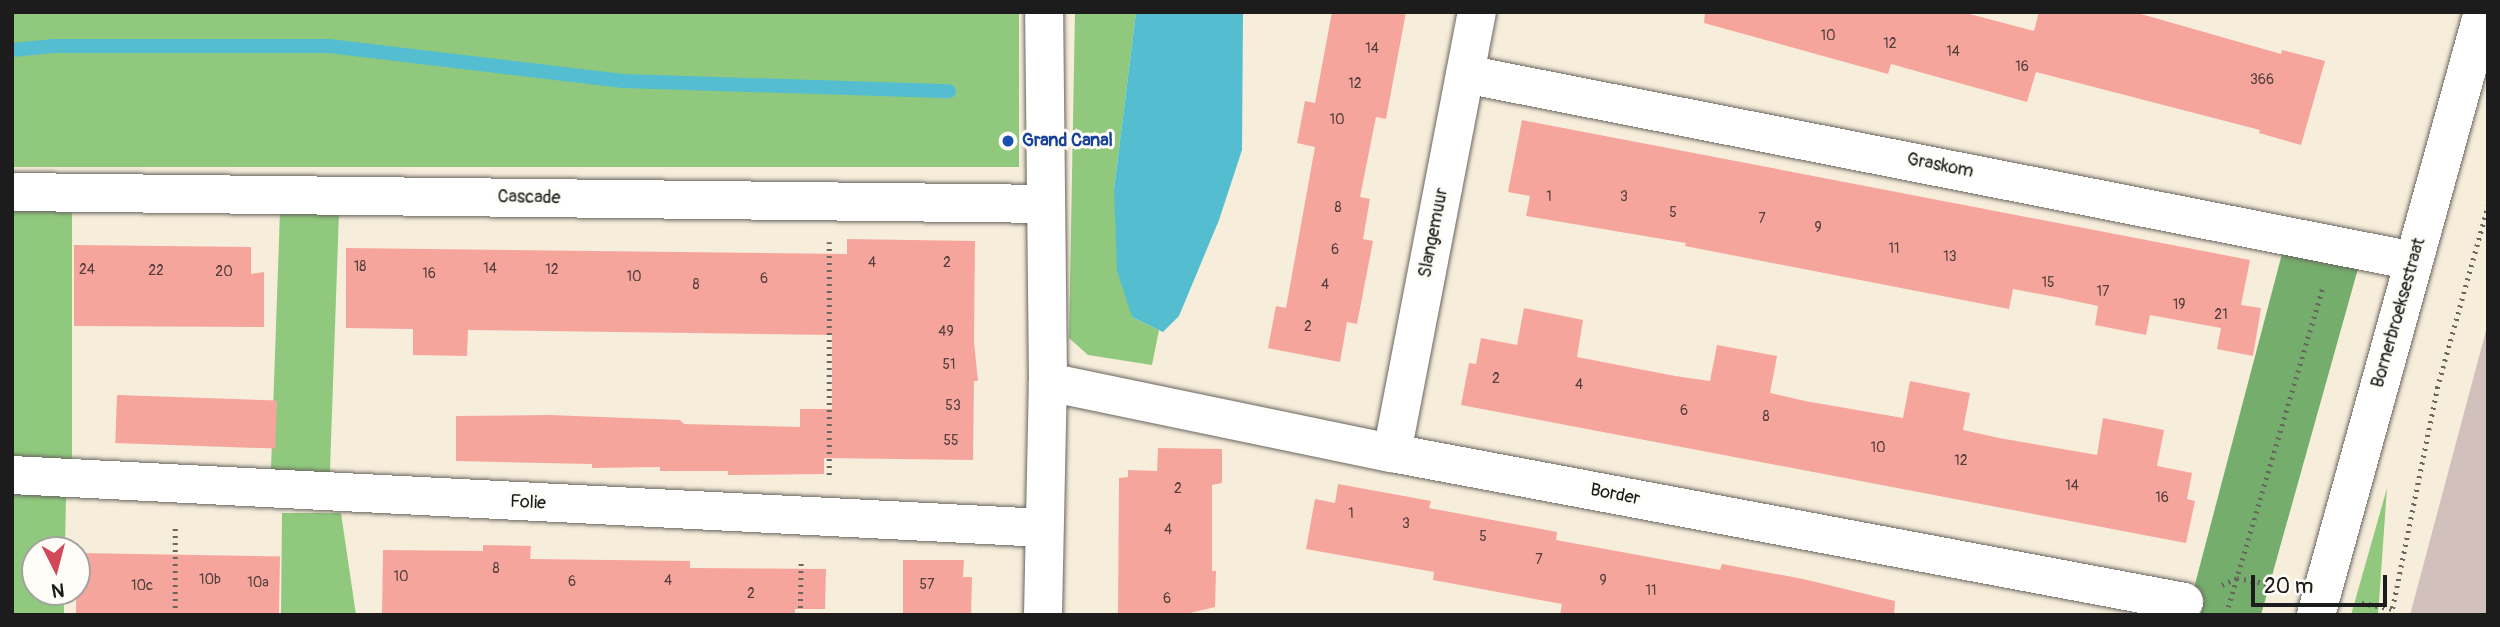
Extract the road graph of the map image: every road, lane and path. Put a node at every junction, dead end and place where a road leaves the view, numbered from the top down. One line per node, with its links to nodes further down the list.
1 (1044, 12): 7 (street)
2 (1477, 12): 4 (street, Slangemuur)
3 (2483, 12): 10 (street, Bornerbroeksestraat)
4 (1465, 74): 9 (street, Graskom); 12 (street, Slangemuur)
5 (12, 192): 6 (street, Cascade)
6 (829, 202): 7 (street, Cascade); 15 (path)
7 (1046, 204): 11 (street)
8 (2488, 205): 23 (path)
9 (2336, 243): 10 (street, Graskom); 21 (path)
10 (2414, 261): 22 (street, Bornerbroeksestraat)
11 (1048, 382): 12 (street, Border); 16 (street)
12 (1392, 453): 17 (street, Border)
13 (12, 475): 14 (street, Folie)
14 (176, 485): 15 (street, Folie); 18 (path)
15 (815, 517): 16 (street, Folie); 19 (path)
16 (1044, 528): 20 (street)
17 (2184, 602)
18 (175, 615)
19 (800, 615)
20 (1043, 615)
21 (2226, 615)
22 (2316, 615)
23 (2391, 615)

